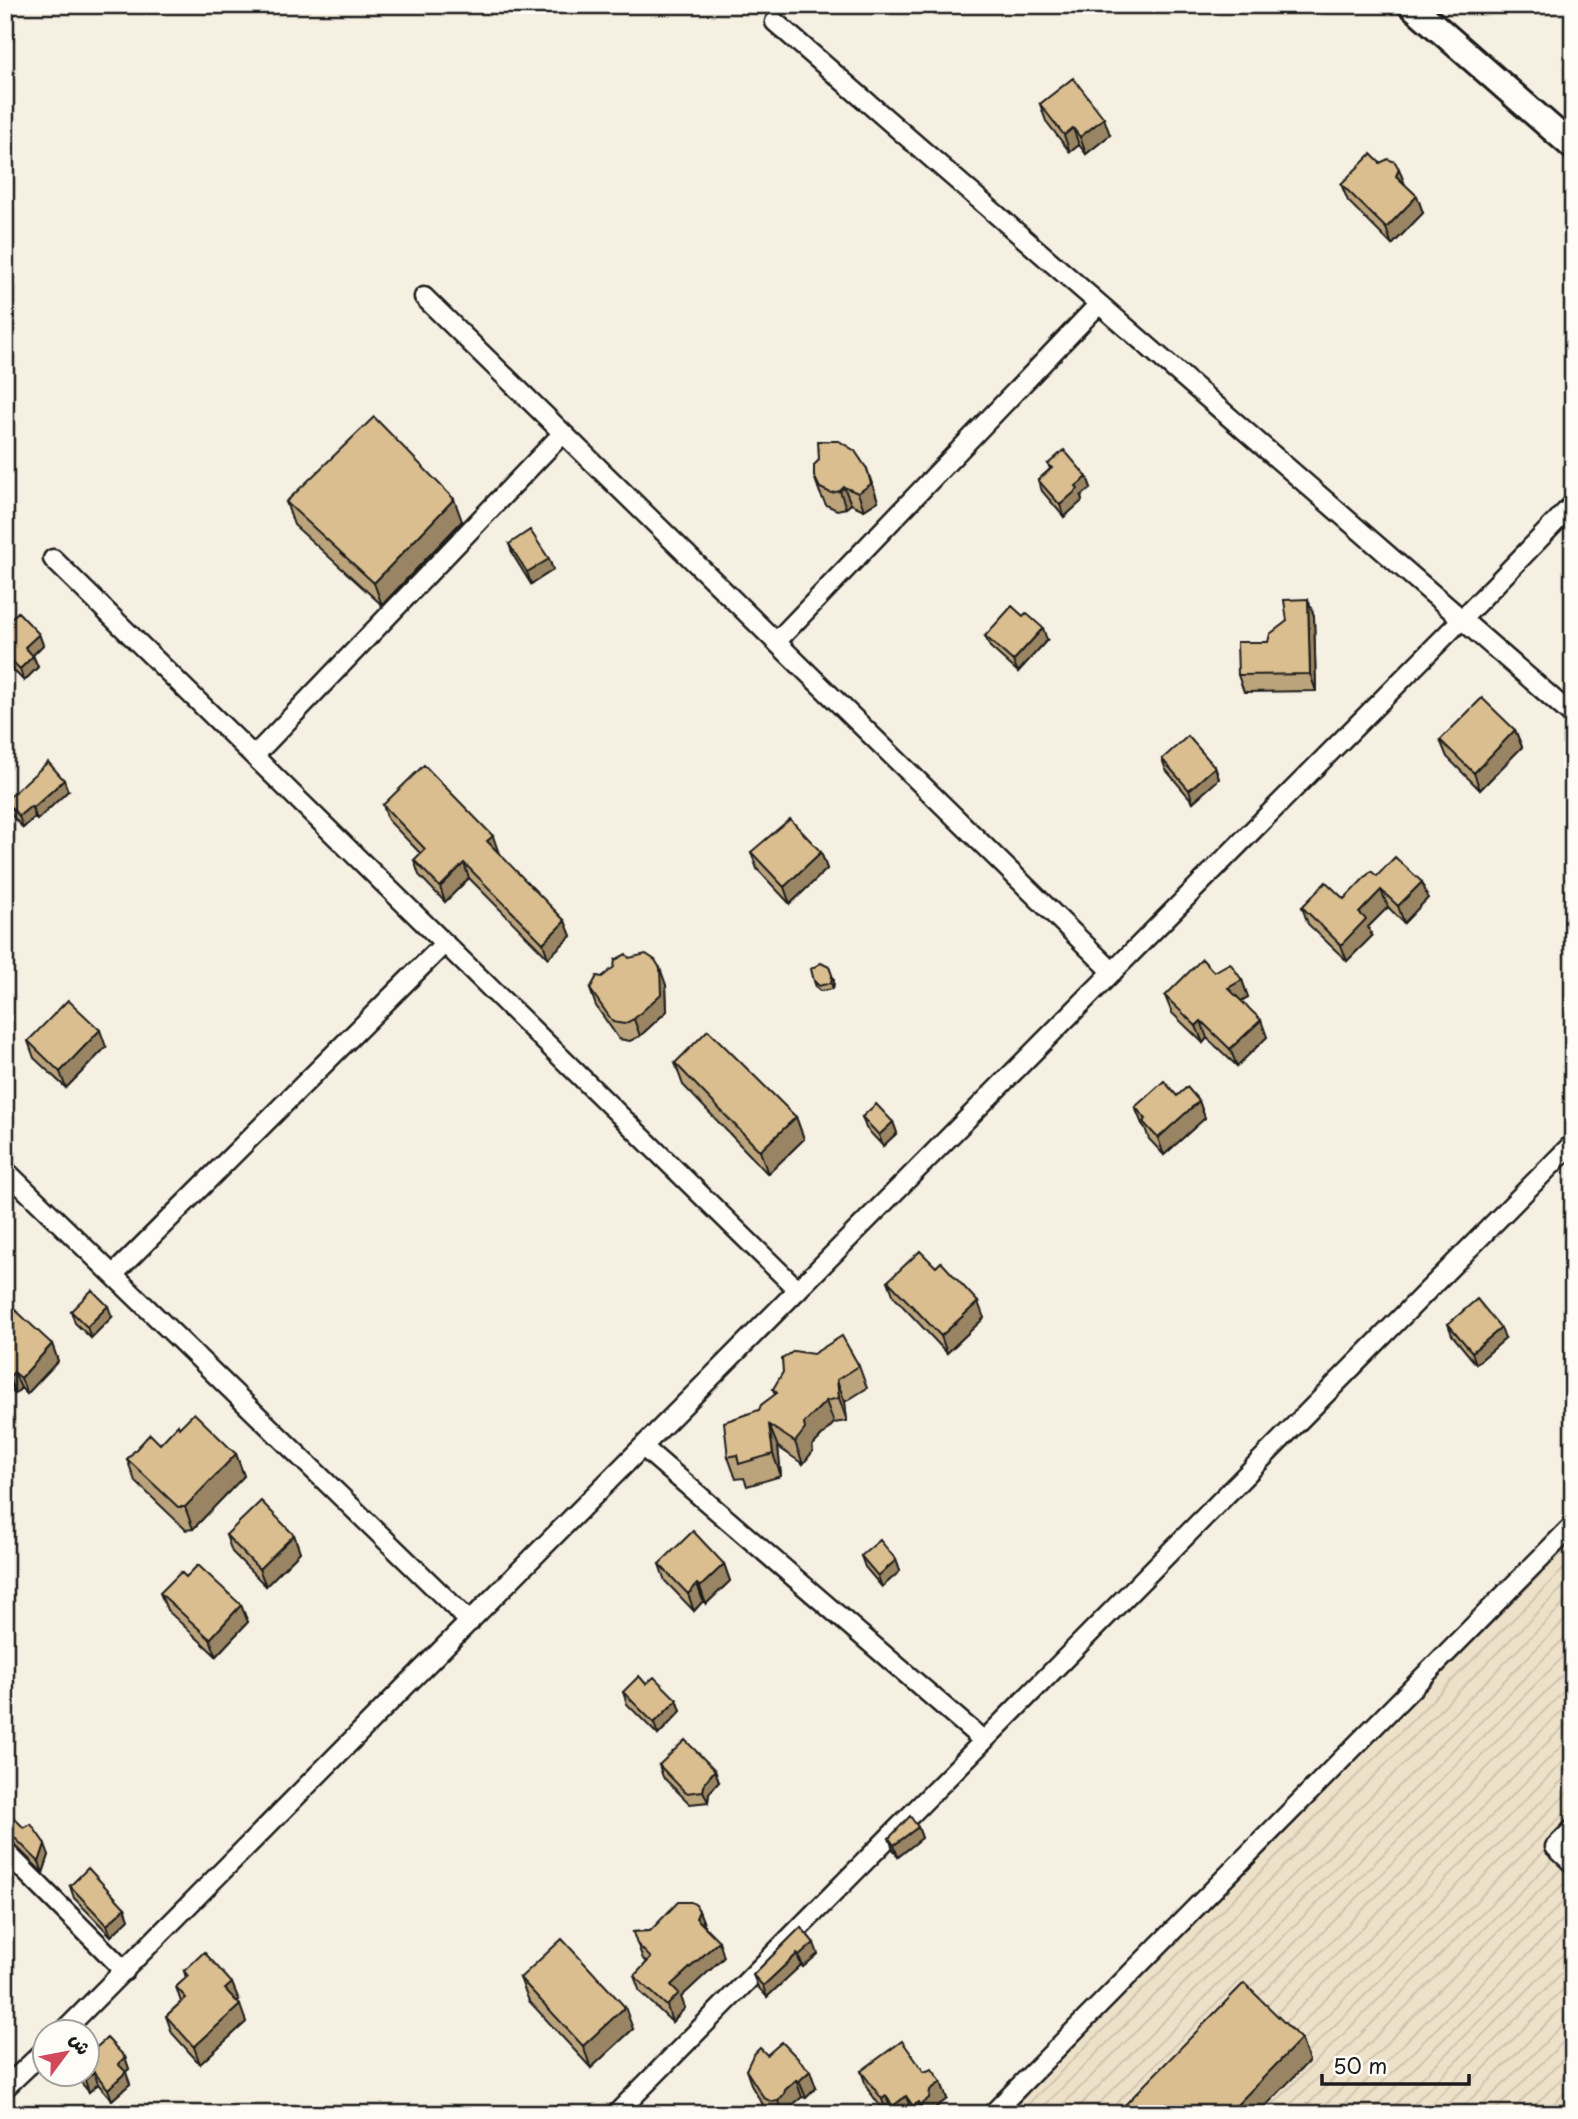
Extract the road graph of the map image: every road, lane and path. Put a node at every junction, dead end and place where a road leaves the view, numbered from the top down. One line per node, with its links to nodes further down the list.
1 (1411, 5): 3 (main road)
2 (775, 22): 5 (street)
3 (1573, 147)
4 (424, 297): 6 (street)
5 (1099, 304): 9 (street); 10 (street)
6 (563, 433): 10 (street); 12 (street)
7 (1573, 504): 9 (street)
8 (53, 559): 12 (street)
9 (1461, 620): 11 (street); 14 (street)
10 (776, 642): 14 (street)
11 (1573, 716)
12 (254, 756): 13 (street)
13 (445, 943): 17 (street); 18 (street)
14 (1113, 972): 18 (street)
15 (1573, 1143): 22 (street)
16 (5, 1170): 17 (street)
17 (113, 1275): 21 (street)
18 (798, 1290): 19 (street)
19 (643, 1447): 21 (street); 22 (street)
20 (1573, 1525): 31 (street)
21 (470, 1622): 26 (street)
22 (984, 1741): 30 (street)
23 (1573, 1829): 25 (street)
24 (5, 1851): 26 (street)
25 (1573, 1864)
26 (125, 1971): 27 (street)
27 (77, 2018)
28 (32, 2062): 29 (street)
29 (5, 2088)
30 (616, 2114)
31 (992, 2114)

